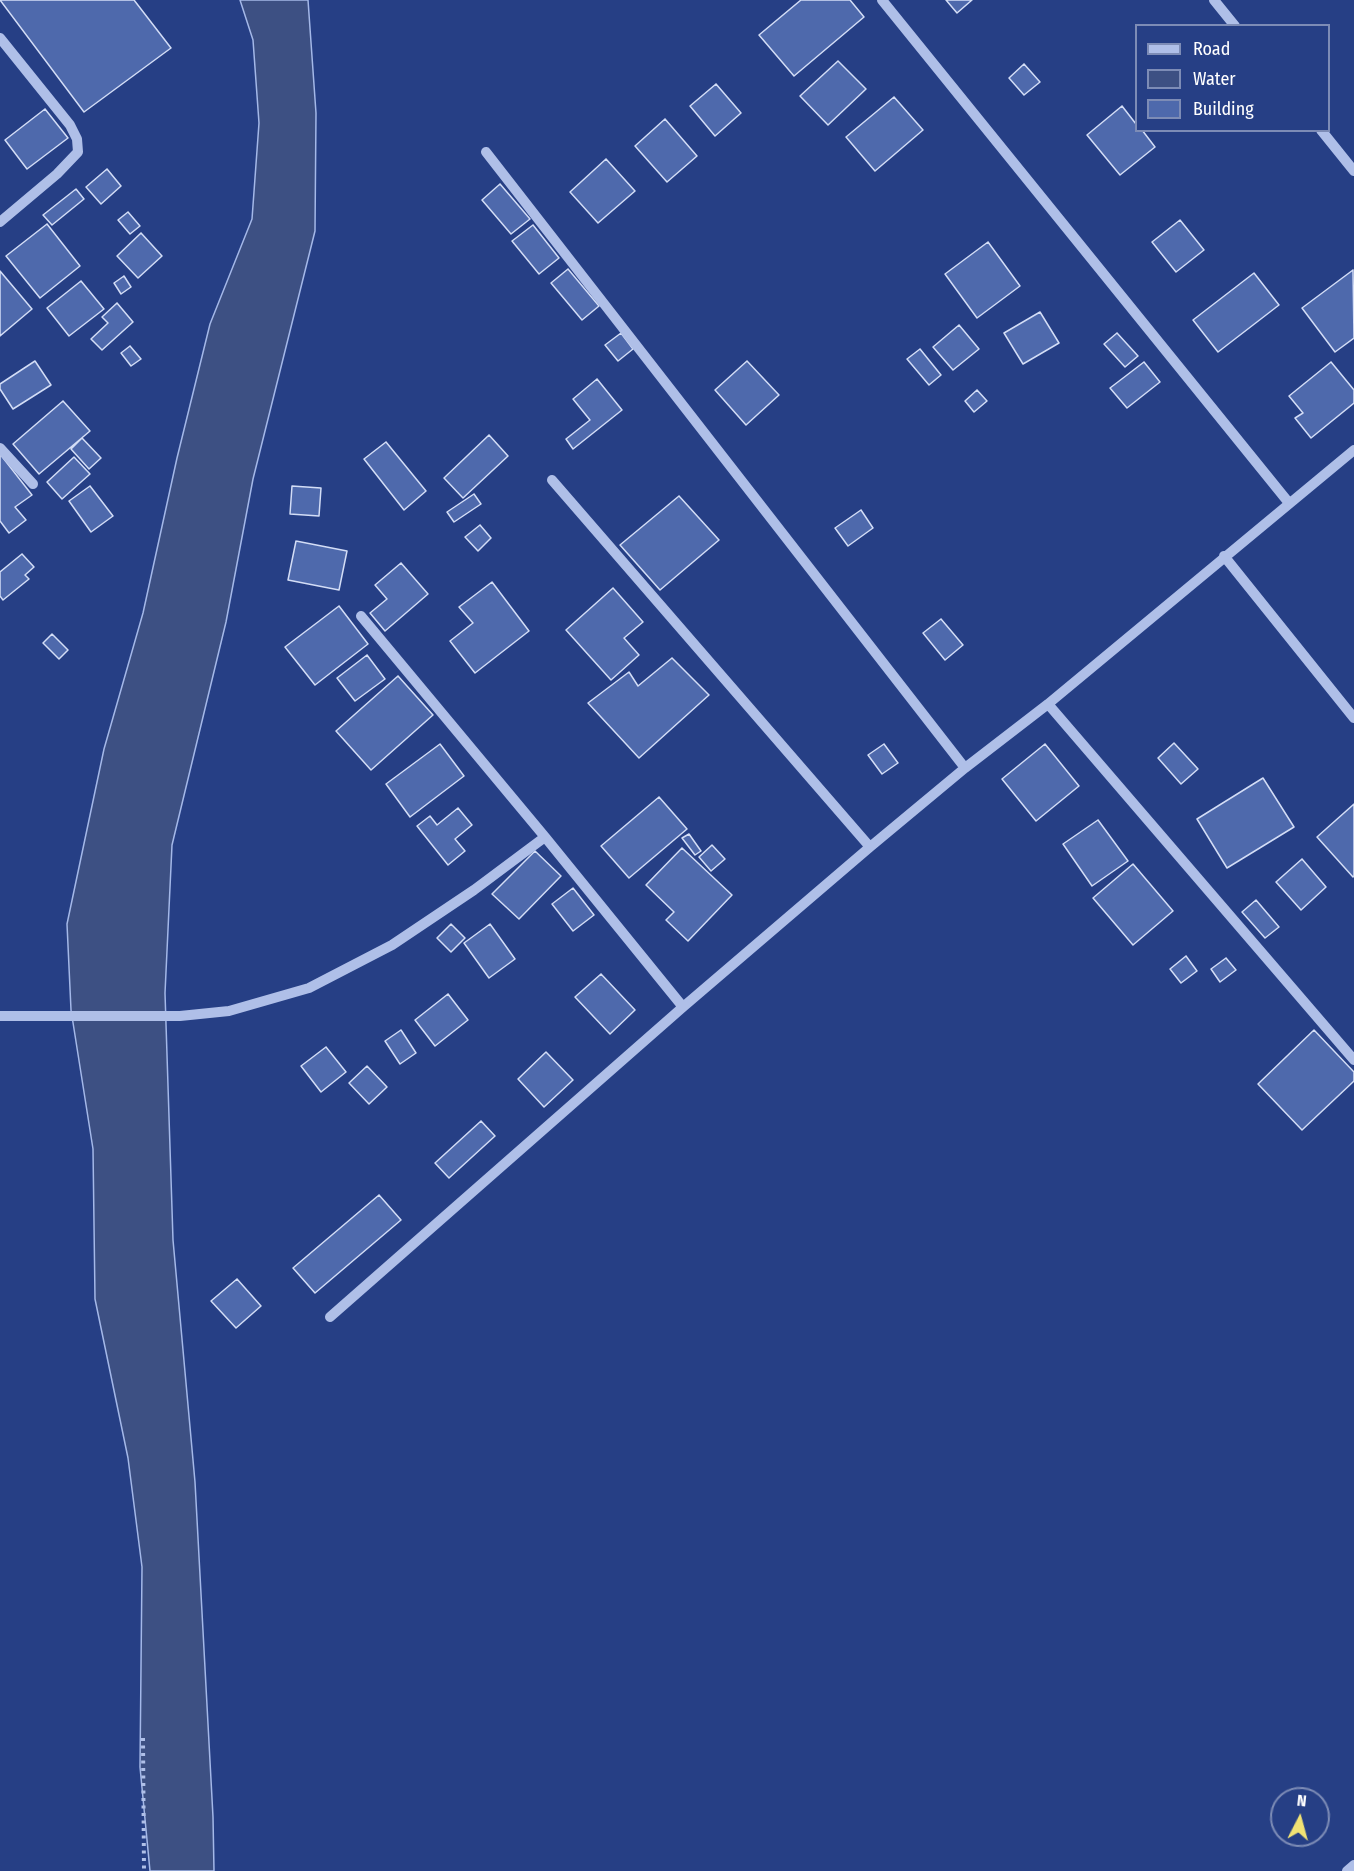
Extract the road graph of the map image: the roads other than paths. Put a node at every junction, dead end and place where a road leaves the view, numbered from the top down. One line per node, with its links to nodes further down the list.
1 (882, 0): 13 (street)
2 (1214, 0): 3 (street)
3 (1233, 24)
4 (0, 38): 8 (street)
5 (1323, 132): 7 (street)
6 (486, 152): 18 (street)
7 (1354, 171)
8 (0, 222)
9 (0, 448): 12 (street)
10 (1354, 450): 13 (street)
11 (552, 480): 20 (street)
12 (33, 484)
13 (1289, 503): 14 (street)
14 (1224, 556): 16 (street); 17 (street)
15 (361, 616): 19 (street)
16 (1048, 704): 18 (street); 23 (street)
17 (1354, 718)
18 (965, 768): 20 (street)
19 (544, 837): 21 (street); 22 (street)
20 (870, 847): 21 (street)
21 (683, 1007): 24 (street)
22 (0, 1016)
23 (1354, 1060)
24 (330, 1317)
25 (1354, 1865): 26 (street)
26 (1347, 1871)

